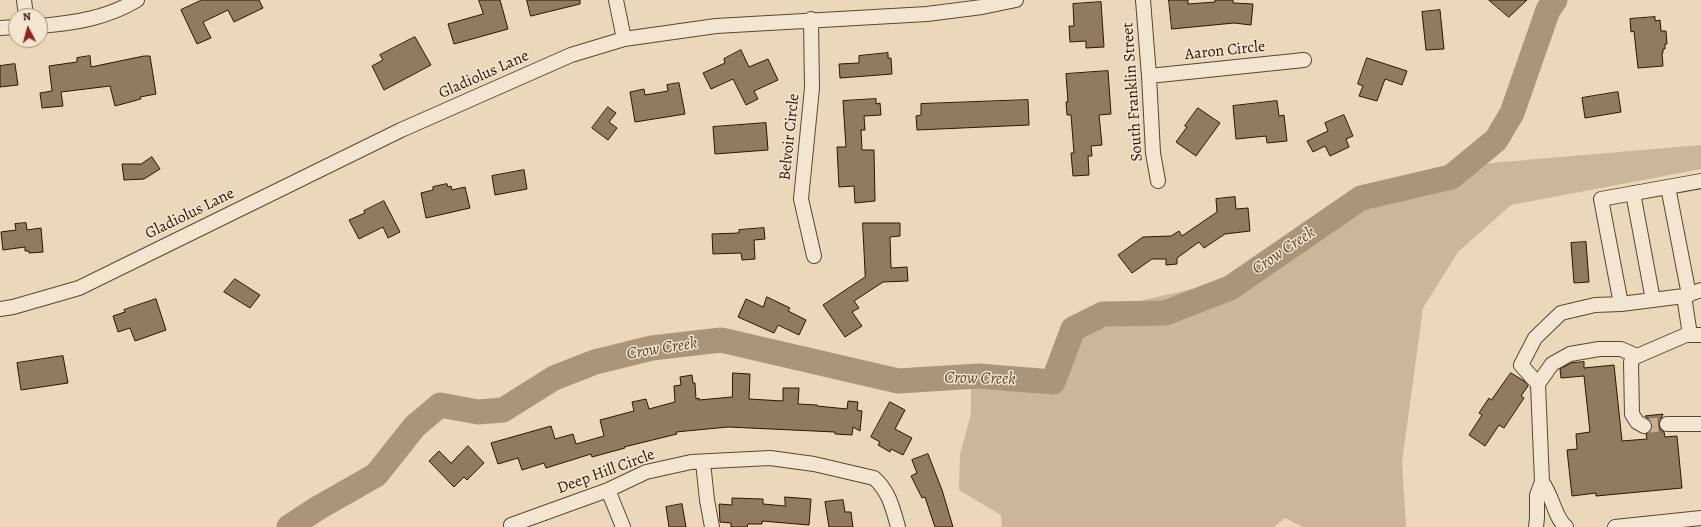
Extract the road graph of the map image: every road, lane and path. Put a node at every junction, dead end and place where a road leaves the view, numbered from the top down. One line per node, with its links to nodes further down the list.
1 (616, 0): 7 (street)
2 (1016, 0): 5 (street, Gladiolus Lane)
3 (1143, 0): 9 (street, South Franklin Street)
4 (131, 2): 6 (street)
5 (811, 19): 7 (street, Gladiolus Lane); 14 (street, Belvoir Circle)
6 (48, 25)
7 (624, 39): 18 (street, Gladiolus Lane)
8 (1304, 60): 9 (street, Aaron Circle)
9 (1149, 76): 10 (street, South Franklin Street)
10 (1158, 181)
11 (1701, 181): 12 (street)
12 (1668, 187): 13 (street); 15 (street)
13 (1633, 194): 16 (street); 17 (street)
14 (814, 256)
15 (1691, 294): 16 (street); 19 (street)
16 (1653, 300): 17 (street)
17 (1621, 304): 21 (street)
18 (0, 309)
19 (1696, 335): 20 (street)
20 (1637, 356): 21 (street); 24 (street)
21 (1538, 384): 26 (street)
22 (1667, 424): 23 (street)
23 (1701, 424)
24 (1644, 426)
25 (703, 462): 27 (street, Deep Hill Circle); 31 (street); 32 (street, Deep Hill Circle)
26 (1542, 482): 33 (street); 34 (street)
27 (608, 490): 29 (street, Deep Hill Circle); 30 (street)
28 (1701, 518): 35 (street)
29 (511, 525)
30 (623, 527)
31 (712, 527)
32 (898, 527)
33 (1536, 527)
34 (1566, 527)
35 (1615, 527)

